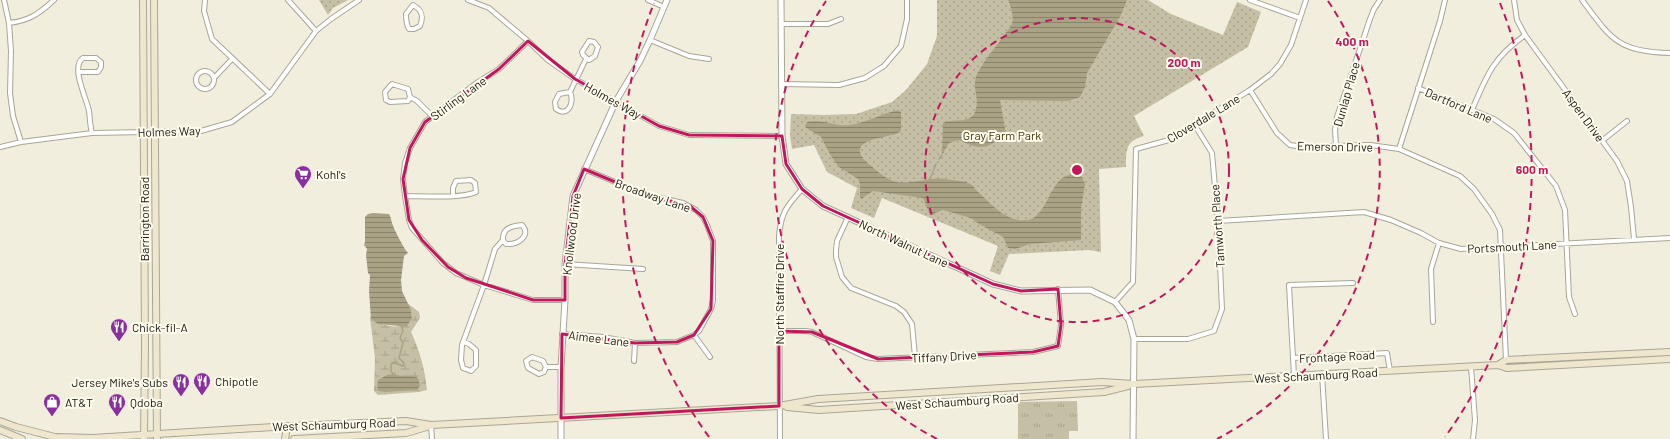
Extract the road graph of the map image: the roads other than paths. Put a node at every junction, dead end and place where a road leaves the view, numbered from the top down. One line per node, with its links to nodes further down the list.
1 (4, 0): 23 (street)
2 (54, 0): 23 (street)
3 (143, 0): 47 (main road, Barrington Road)
4 (154, 0): 48 (main road, Barrington Road)
5 (205, 0): 31 (street)
6 (288, 0): 25 (street)
7 (359, 0): 25 (street, Holmes Way)
8 (468, 0): 28 (street, Holmes Way)
9 (648, 0): 20 (street)
10 (667, 0): 20 (street, Knollwood Drive)
11 (781, 0): 24 (street, North Walnut Lane)
12 (907, 0): 36 (street)
13 (1250, 0): 21 (street)
14 (1306, 0): 21 (street, Cloverdale Lane)
15 (1380, 0): 53 (street, Dunlap Place)
16 (1445, 0): 37 (street)
17 (1514, 0): 26 (street, Aspen Drive)
18 (1582, 0): 29 (street)
19 (413, 2): 19 (street)
20 (664, 7): 27 (street, Knollwood Drive)
21 (1300, 18): 38 (street, Cloverdale Lane)
22 (841, 19): 24 (street)
23 (10, 23): 52 (street)
24 (781, 24): 36 (street, North Walnut Lane)
25 (316, 31): 40 (street, Holmes Way)
26 (1525, 35): 43 (street); 51 (street, Aspen Drive)
27 (650, 40): 30 (street); 42 (street, Knollwood Drive)
28 (528, 41): 35 (street, Holmes Way); 44 (street, Stirling Lane)
29 (1670, 53)
30 (709, 58)
31 (232, 59): 34 (street); 40 (street)
32 (586, 59): 32 (street); 35 (street)
33 (79, 72): 33 (street); 49 (street)
34 (214, 78): 34 (street)
35 (575, 79): 39 (street); 42 (street, Holmes Way)
36 (781, 84): 50 (street, North Walnut Lane)
37 (1418, 88): 43 (street, Dartford Lane); 55 (street)
38 (1250, 90): 46 (street, Cloverdale Lane); 53 (street, Emerson Drive)
39 (570, 92): 39 (street)
40 (270, 94): 48 (street, Holmes Way)
41 (410, 97): 41 (street); 44 (street)
42 (616, 101): 50 (street, Holmes Way); 56 (street, Knollwood Drive)
43 (1472, 110): 65 (street, Dartford Lane)
44 (432, 116): 59 (street, Stirling Lane)
45 (1626, 121): 51 (street)
46 (1194, 124): 61 (street, Tamworth Place); 74 (street, Cloverdale Lane)
47 (144, 132): 48 (street, Holmes Way); 49 (street, Holmes Way); 104 (main road, Barrington Road)
48 (154, 132): 105 (main road, Barrington Road)
49 (92, 133): 52 (street, Holmes Way)
50 (782, 136): 57 (street, North Walnut Lane)
51 (1603, 140): 63 (street, Aspen Drive)
52 (21, 142): 54 (street, Holmes Way)
53 (1336, 145): 55 (street, Emerson Drive)
54 (0, 147)
55 (1399, 149): 67 (street, Emerson Drive)
56 (584, 169): 68 (street, Knollwood Drive); 79 (street, Broadway Lane)
57 (802, 189): 60 (street, North Walnut Lane); 77 (street, North Staffire Drive)
58 (453, 195): 58 (street); 59 (street)
59 (405, 196): 71 (street, Stirling Lane)
60 (848, 217): 72 (street, North Walnut Lane); 85 (street)
61 (1218, 221): 66 (street, Portsmouth Lane); 80 (street, Tamworth Place)
62 (1670, 238): 63 (street, Portsmouth Lane)
63 (1634, 239): 65 (street, Portsmouth Lane)
64 (503, 240): 64 (street); 71 (street)
65 (1567, 242): 67 (street, Portsmouth Lane); 75 (street, Dartford Lane)
66 (1439, 243): 67 (street, Portsmouth Lane); 76 (street)
67 (1500, 247): 88 (street, Emerson Drive)
68 (565, 264): 69 (street); 73 (street, Knollwood Drive)
69 (643, 269)
70 (1353, 283): 86 (street)
71 (484, 285): 73 (street, Stirling Lane); 81 (street)
72 (1058, 289): 74 (street, North Walnut Lane); 85 (street, Tiffany Drive)
73 (565, 300): 78 (street, Knollwood Drive)
74 (1115, 302): 80 (street, North Walnut Lane)
75 (1575, 314)
76 (1433, 322)
77 (779, 331): 85 (street, Tiffany Drive); 98 (street, North Staffire Drive)
78 (562, 334): 82 (street, Aimee Lane); 91 (street, Knollwood Drive)
79 (694, 335): 82 (street); 84 (street)
80 (1134, 339): 97 (street, North Walnut Lane)
81 (463, 342): 81 (street)
82 (635, 343): 89 (street)
83 (1670, 352): 88 (main road, West Schaumburg Road)
84 (710, 357)
85 (915, 357)
86 (1293, 358): 94 (street, Frontage Road); 96 (street)
87 (1670, 359): 90 (main road, West Schaumburg Road)
88 (1506, 360): 90 (main road, West Schaumburg Road)
89 (634, 361)
90 (1498, 365): 93 (main road, West Schaumburg Road)
91 (561, 366): 92 (street); 99 (street, Knollwood Drive)
92 (546, 367): 92 (street)
93 (1471, 367): 94 (main road, West Schaumburg Road); 114 (street)
94 (1390, 371): 95 (main road, West Schaumburg Road)
95 (1322, 374): 96 (main road, West Schaumburg Road); 113 (street)
96 (1294, 376): 97 (main road, West Schaumburg Road)
97 (1134, 384): 98 (main road, West Schaumburg Road); 98 (main road, West Schaumburg Road); 112 (street, North Walnut Lane)
98 (779, 406): 99 (main road, West Schaumburg Road); 111 (street, North Staffire Drive)
99 (561, 418): 101 (main road, West Schaumburg Road); 110 (street, Knollwood Drive)
100 (0, 421): 104 (main road, West Schaumburg Road)
101 (431, 425): 102 (main road, West Schaumburg Road); 108 (main road, West Schaumburg Road); 109 (street)
102 (287, 426): 105 (main road, West Schaumburg Road); 107 (main road)
103 (0, 430): 106 (main road)
104 (144, 437): 105 (main road, West Schaumburg Road)
105 (157, 437)
106 (22, 439)
107 (286, 439)
108 (294, 439)
109 (432, 439)
110 (561, 439)
111 (780, 439)
112 (1134, 439)
113 (1326, 439)
114 (1473, 439)

